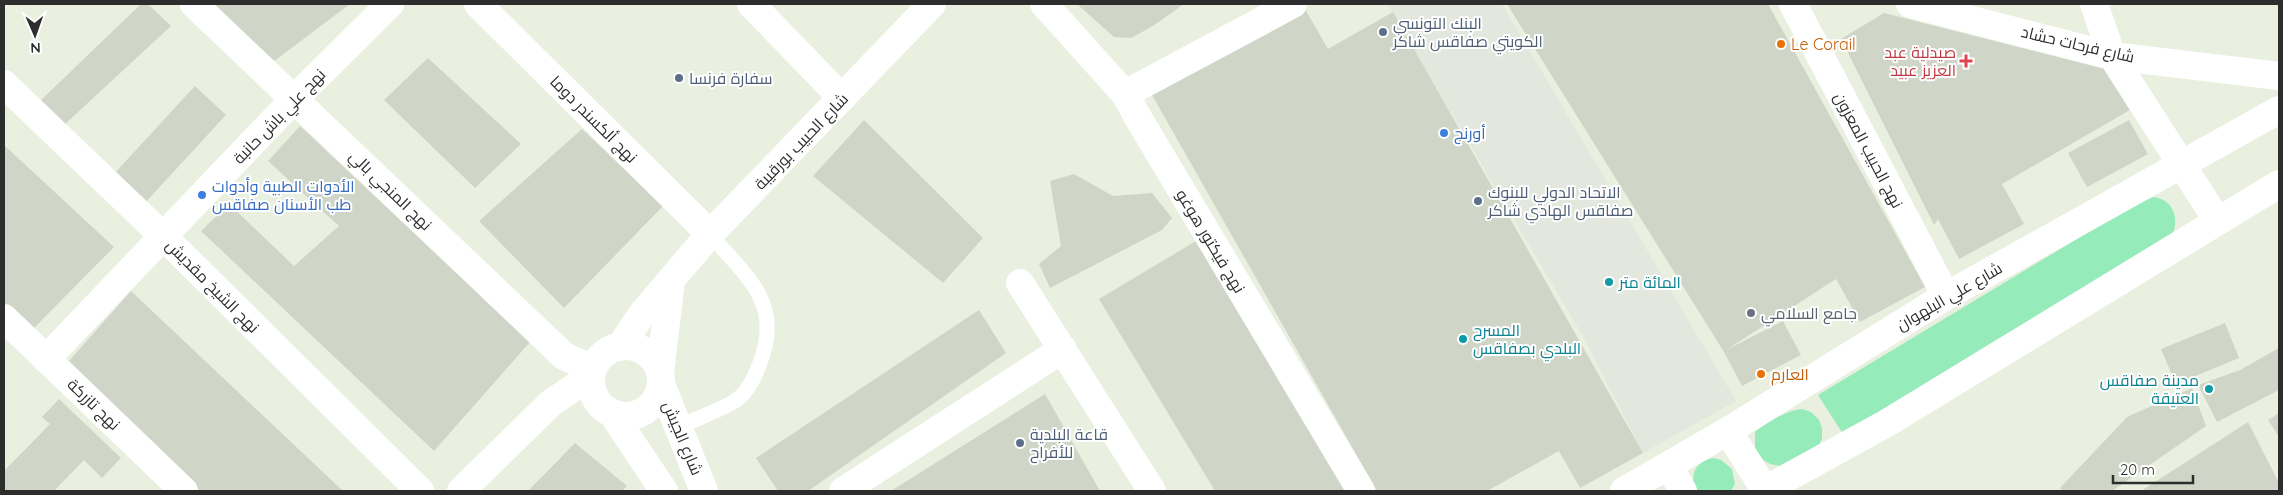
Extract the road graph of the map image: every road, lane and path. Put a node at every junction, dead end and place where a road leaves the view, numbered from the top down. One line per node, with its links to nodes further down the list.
1 (194, 4): 15 (street, نهج المنجي بالي)
2 (390, 4): 15 (street, نهج علي باش حانبة)
3 (478, 4): 21 (street, نهج ألكسندر دوما)
4 (751, 4): 16 (street)
5 (932, 4): 16 (street, شارع الحبيب بورقيبة)
6 (1044, 4): 14 (street, نهج فيكتور هوغو)
7 (1293, 4): 14 (street)
8 (1793, 4): 25 (street, نهج الحبيب المعزون)
9 (1910, 4): 11 (street, شارع فرحات حشاد)
10 (2094, 4): 11 (street)
11 (2112, 56): 12 (street, شارع فرحات حشاد); 18 (street)
12 (2279, 76)
13 (4, 84): 22 (street, نهج الشيخ مقديش)
14 (1125, 94): 44 (street, نهج فيكتور هوغو)
15 (295, 98): 22 (street, نهج علي باش حانبة); 30 (street, نهج المنجي بالي)
16 (842, 98): 21 (street, شارع الحبيب بورقيبة)
17 (2279, 110): 18 (street, شارع علي البلهوان)
18 (2181, 164): 20 (street); 25 (street, شارع علي البلهوان)
19 (2279, 184): 20 (street)
20 (2217, 220): 47 (street)
21 (710, 234): 23 (street, شارع الحبيب بورقيبة); 34 (lane)
22 (164, 237): 29 (street, نهج علي باش حانبة); 38 (street, نهج الشيخ مقديش)
23 (671, 280): 27 (street, شارع الحبيب بورقيبة); 31 (street)
24 (1020, 283): 28 (street)
25 (1946, 296): 35 (street, شارع علي البلهوان)
26 (4, 318): 29 (street, نهج تازركة)
27 (620, 347): 30 (street); 31 (street)
28 (1063, 348): 42 (street); 43 (street)
29 (46, 359): 37 (street, نهج تازركة)
30 (592, 373): 32 (street); 33 (street)
31 (660, 379): 32 (street); 34 (street, شارع الجيش)
32 (607, 410): 33 (street); 40 (street)
33 (525, 427): 39 (street)
34 (678, 427): 41 (street, شارع الجيش)
35 (1728, 431): 36 (street, شارع علي البلهوان); 47 (street)
36 (1668, 466): 45 (street, شارع علي البلهوان); 46 (street)
37 (184, 491)
38 (420, 491)
39 (461, 491)
40 (664, 491)
41 (704, 491)
42 (843, 491)
43 (1152, 491)
44 (1361, 491)
45 (1624, 491)
46 (1683, 491)
47 (1764, 491)

